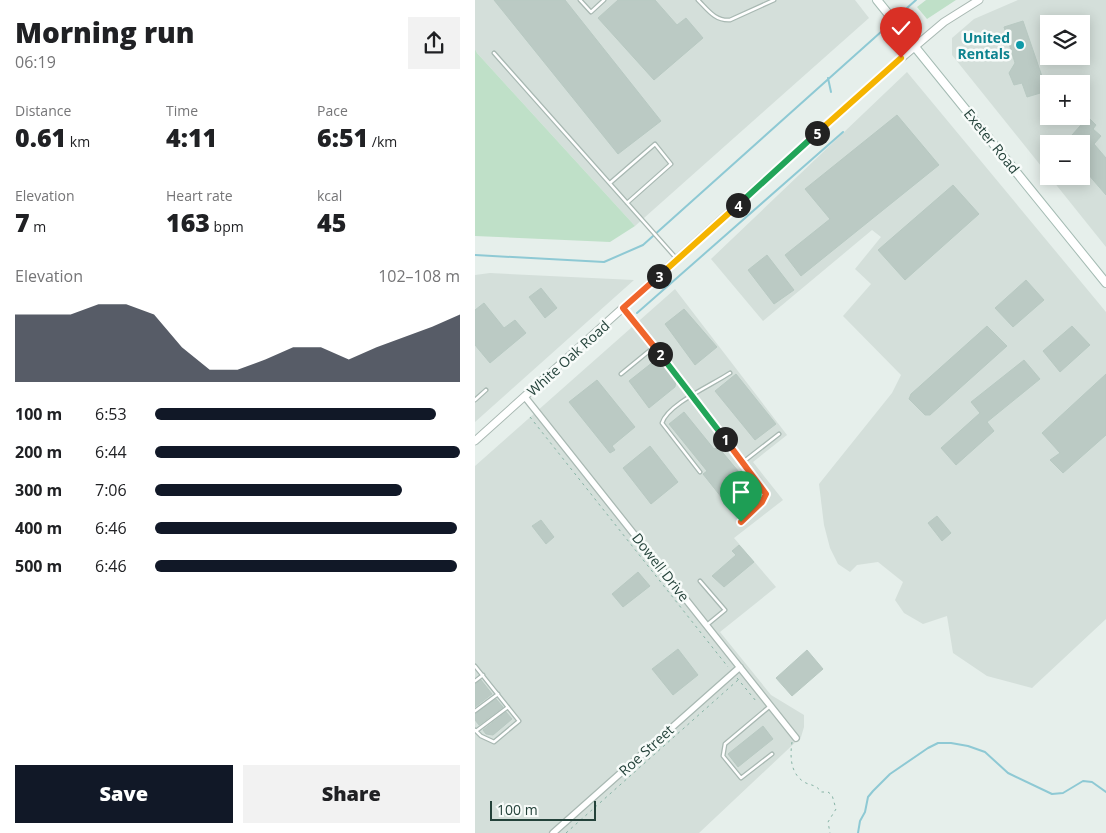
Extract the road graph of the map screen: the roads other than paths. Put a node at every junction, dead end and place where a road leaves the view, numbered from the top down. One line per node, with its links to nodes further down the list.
1 (580, 0): 2 (lane)
2 (604, 0)
3 (698, 0): 4 (lane)
4 (774, 0)
5 (877, 0): 7 (main road, Exeter Road)
6 (979, 0): 7 (street, White Oak Road)
7 (914, 47): 11 (street, White Oak Road); 12 (main road, Exeter Road)
8 (494, 53): 9 (lane)
9 (610, 183): 10 (lane); 10 (lane)
10 (627, 203): 11 (lane)
11 (677, 259): 13 (street, White Oak Road)
12 (1106, 283)
13 (623, 308): 14 (lane); 19 (street, White Oak Road)
14 (654, 347): 16 (lane); 18 (lane)
15 (730, 373): 18 (lane)
16 (621, 374)
17 (486, 390): 20 (lane)
18 (691, 395): 23 (lane); 24 (lane)
19 (525, 397): 22 (street, White Oak Road); 27 (street, Dowell Drive)
20 (475, 400)
21 (779, 434): 23 (lane)
22 (475, 441)
23 (743, 462): 25 (lane)
24 (700, 472)
25 (741, 522)
26 (700, 582): 27 (lane)
27 (707, 625): 29 (street, Dowell Drive)
28 (475, 666): 30 (lane)
29 (740, 667): 33 (street, Dowell Drive); 39 (street, Roe Street)
30 (483, 675): 31 (lane); 32 (lane)
31 (475, 681)
32 (497, 694): 34 (lane); 35 (lane)
33 (771, 706): 37 (street, Dowell Drive); 38 (lane)
34 (508, 708): 36 (lane); 36 (lane)
35 (475, 711)
36 (475, 730)
37 (794, 736)
38 (772, 754)
39 (553, 833)

